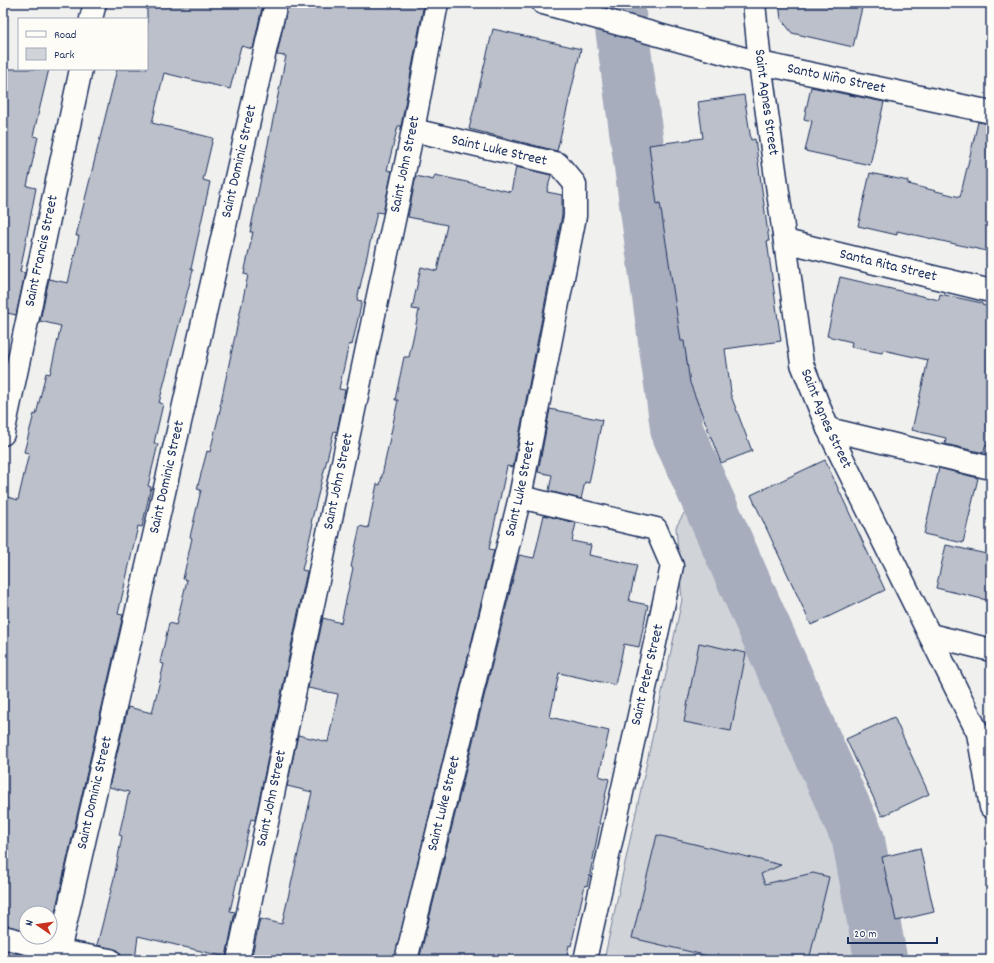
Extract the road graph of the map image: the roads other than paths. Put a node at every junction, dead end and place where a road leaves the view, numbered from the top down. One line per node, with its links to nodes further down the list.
1 (95, 3): 6 (street)
2 (276, 3): 21 (street, Saint Dominic Street)
3 (437, 3): 10 (street, Saint John Street)
4 (543, 3): 7 (street, Santo Niño Street)
5 (754, 3): 7 (street, Saint Agnes Street)
6 (91, 18)
7 (760, 63): 9 (street, Santo Niño Street); 11 (street, Saint Agnes Street)
8 (81, 70): 14 (street, Saint Francis Street)
9 (991, 112)
10 (413, 130): 16 (street, Saint Luke Street); 23 (street, Saint John Street)
11 (785, 241): 12 (street, Santa Rita Street); 13 (street, Saint Agnes Street)
12 (991, 291)
13 (828, 429): 15 (street); 17 (street, Saint Agnes Street)
14 (3, 434)
15 (991, 468)
16 (520, 497): 24 (street, Saint Luke Street); 25 (street, Saint Peter Street)
17 (930, 636): 18 (street); 19 (street, Saint Agnes Street)
18 (991, 650)
19 (991, 807)
20 (3, 938): 21 (street)
21 (59, 951): 22 (street)
22 (110, 960)
23 (238, 960)
24 (406, 960)
25 (585, 960)

